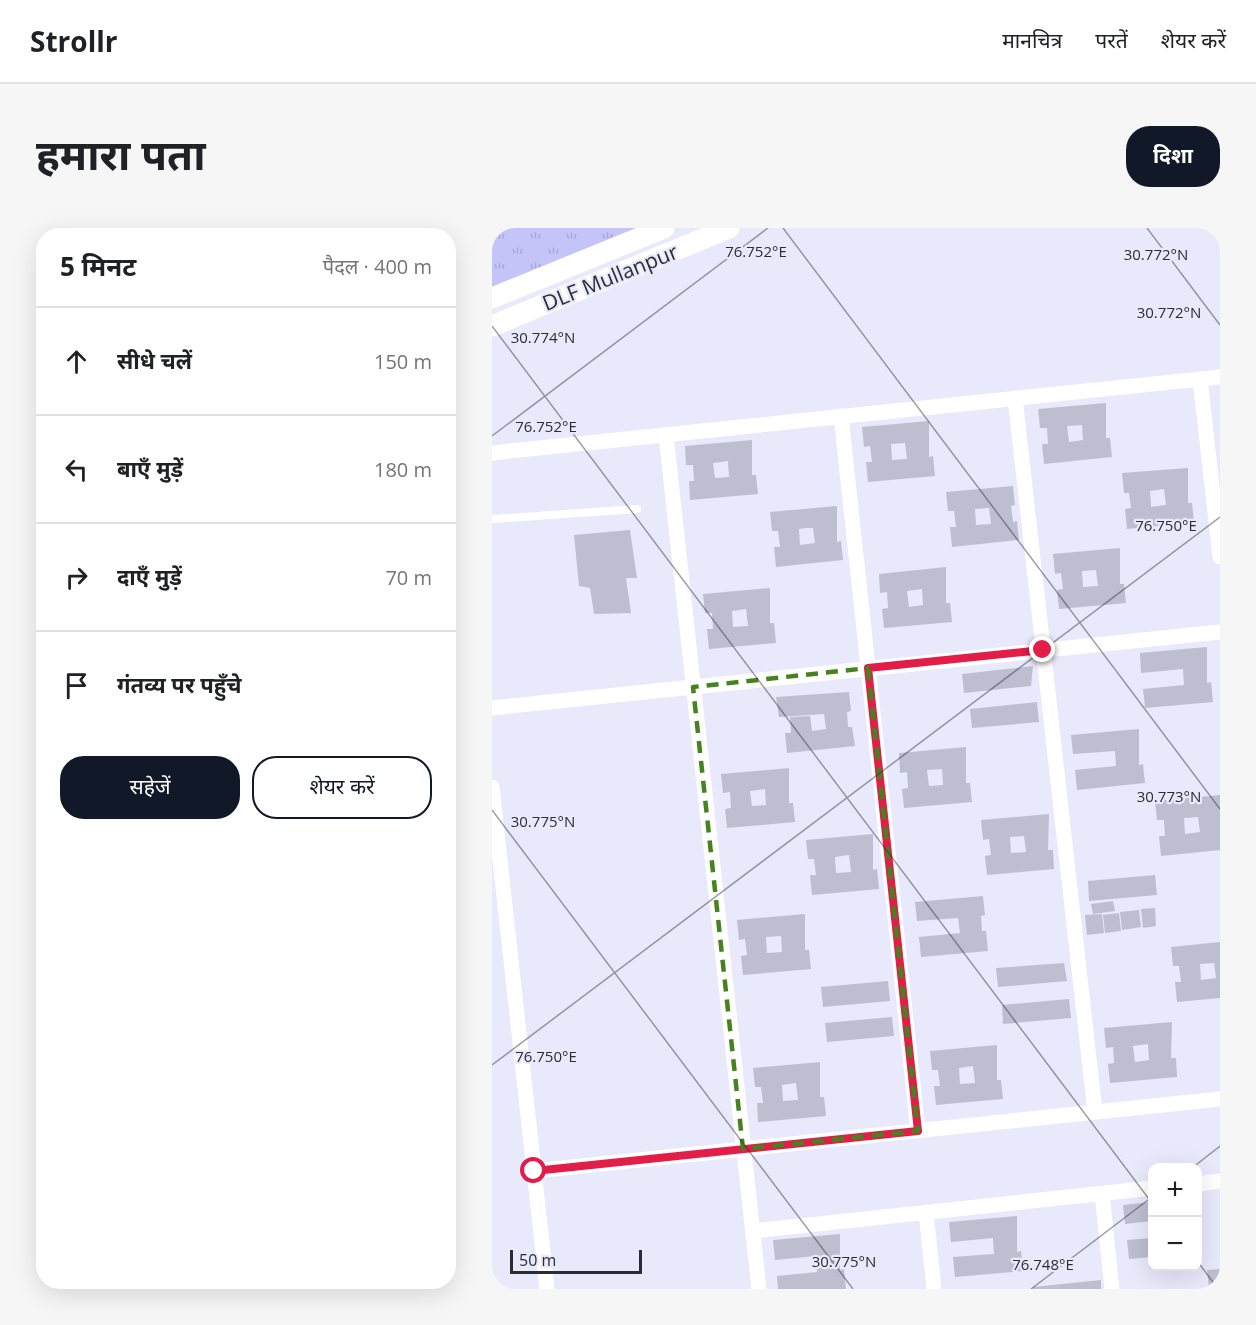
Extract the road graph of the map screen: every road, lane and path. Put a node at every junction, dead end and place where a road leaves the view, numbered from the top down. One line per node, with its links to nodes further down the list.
1 (664, 228): 3 (main road, DLF Mullanpur)
2 (729, 228): 4 (main road, DLF Mullanpur)
3 (492, 298)
4 (492, 326)
5 (1220, 377): 6 (street)
6 (1200, 379): 7 (street); 13 (street)
7 (1015, 398): 8 (street); 15 (street)
8 (841, 417): 9 (street); 16 (street)
9 (666, 435): 10 (street); 17 (street)
10 (492, 453)
11 (637, 509): 12 (lane)
12 (492, 519)
13 (1220, 557)
14 (1220, 632): 15 (street)
15 (1043, 650): 16 (street); 21 (street)
16 (868, 668): 17 (street); 22 (street)
17 (693, 687): 18 (street); 23 (street)
18 (492, 708)
19 (492, 787): 24 (street)
20 (1220, 1100): 21 (street)
21 (1095, 1112): 22 (street)
22 (918, 1131): 23 (street)
23 (743, 1149): 24 (street); 30 (street)
24 (534, 1171): 31 (street)
25 (1220, 1181): 26 (street)
26 (1202, 1183)
27 (1148, 1188): 28 (street)
28 (1102, 1194): 29 (street); 34 (street)
29 (927, 1212): 30 (street); 33 (street)
30 (753, 1231): 32 (street)
31 (548, 1289)
32 (759, 1289)
33 (934, 1289)
34 (1112, 1289)

